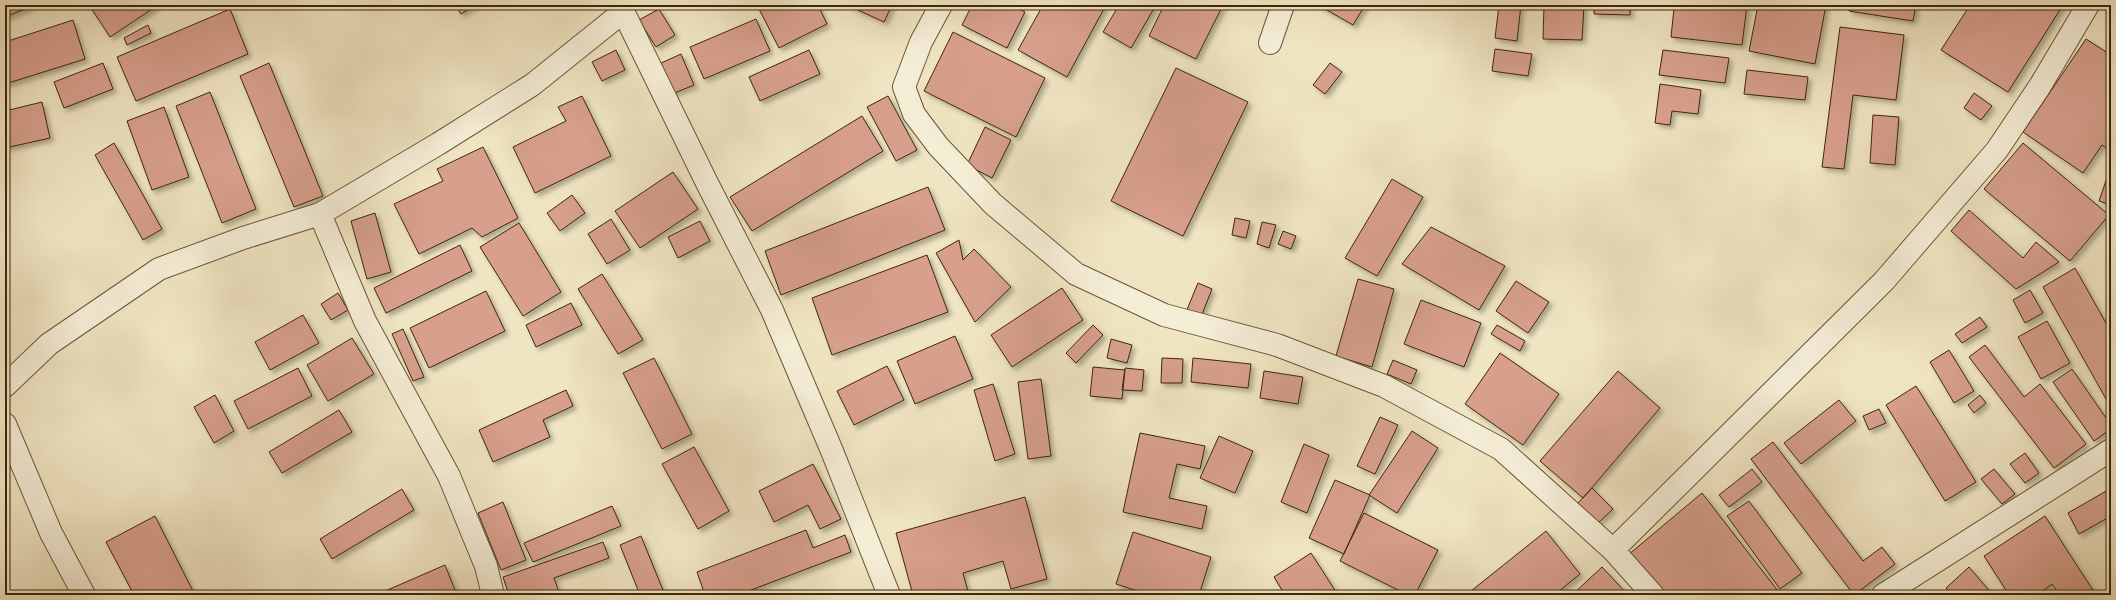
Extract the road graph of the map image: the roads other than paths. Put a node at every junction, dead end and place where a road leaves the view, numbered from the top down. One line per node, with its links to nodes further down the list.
1 (941, 5): 10 (street)
2 (1283, 5): 5 (street)
3 (2088, 5): 10 (street)
4 (622, 9): 6 (street); 13 (street)
5 (1270, 43)
6 (320, 214): 7 (street); 12 (street)
7 (5, 386)
8 (5, 424): 11 (street)
9 (2111, 450): 15 (street)
10 (1613, 550): 14 (street)
11 (84, 595)
12 (493, 595)
13 (889, 595)
14 (1653, 595)
15 (1883, 595)

